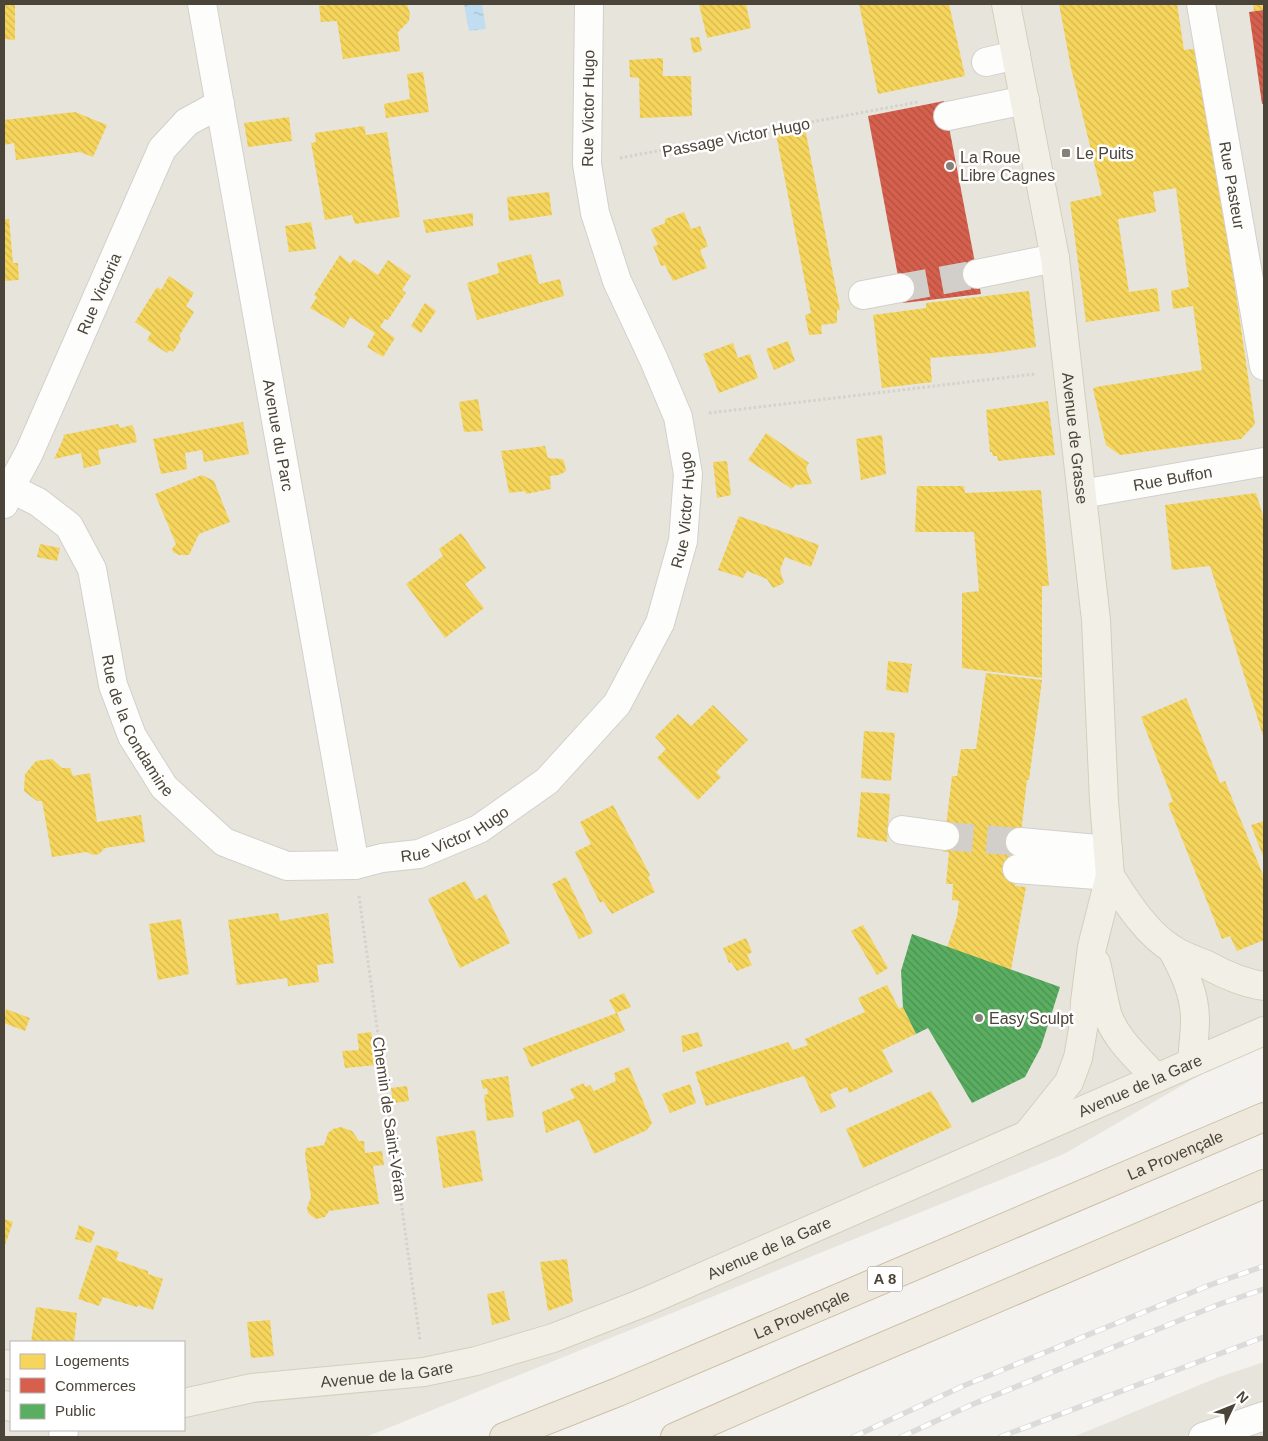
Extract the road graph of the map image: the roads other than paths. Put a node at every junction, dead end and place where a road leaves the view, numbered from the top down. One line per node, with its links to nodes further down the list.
1 (202, 4): 8 (street, Avenue du Parc)
2 (589, 4): 22 (street, Rue Victor Hugo)
3 (1006, 4): 5 (main road, Avenue de Grasse)
4 (1201, 4): 14 (street, Rue Pasteur)
5 (1016, 56): 6 (street); 7 (main road, Avenue de Grasse)
6 (986, 62)
7 (1025, 100): 9 (street); 10 (main road, Avenue de Grasse)
8 (220, 104): 16 (street, Rue Victoria); 22 (street, Avenue du Parc)
9 (948, 116)
10 (1055, 258): 11 (street); 17 (main road, Avenue de Grasse)
11 (977, 274)
12 (900, 288): 13 (street)
13 (863, 295)
14 (1264, 366)
15 (1264, 462): 17 (street, Rue Buffon)
16 (6, 493): 22 (street, Rue de la Condamine)
17 (1082, 494): 21 (main road, Avenue de Grasse)
18 (902, 830): 19 (street)
19 (945, 836)
20 (1020, 842): 21 (street)
21 (1109, 863): 23 (street); 24 (main road, Avenue de Grasse); 25 (main road)
22 (355, 865)
23 (1017, 869)
24 (1092, 947): 29 (main road, Avenue de Grasse); 31 (main road)
25 (1172, 949): 26 (main road); 28 (main road)
26 (1264, 986)
27 (1264, 1031): 28 (main road, Avenue de la Gare)
28 (1192, 1062): 29 (main road, Avenue de la Gare)
29 (1156, 1078): 31 (main road, Avenue de la Gare)
30 (1264, 1117): 37 (highway, La Provençale / A 8)
31 (1029, 1132): 34 (main road, Avenue de la Gare)
32 (1264, 1184): 38 (highway)
33 (185, 1383): 34 (main road, Avenue de la Gare)
34 (252, 1388): 35 (main road, Avenue de la Gare)
35 (185, 1403)
36 (1264, 1416): 39 (street)
37 (504, 1437)
38 (675, 1437)
39 (1203, 1437)

